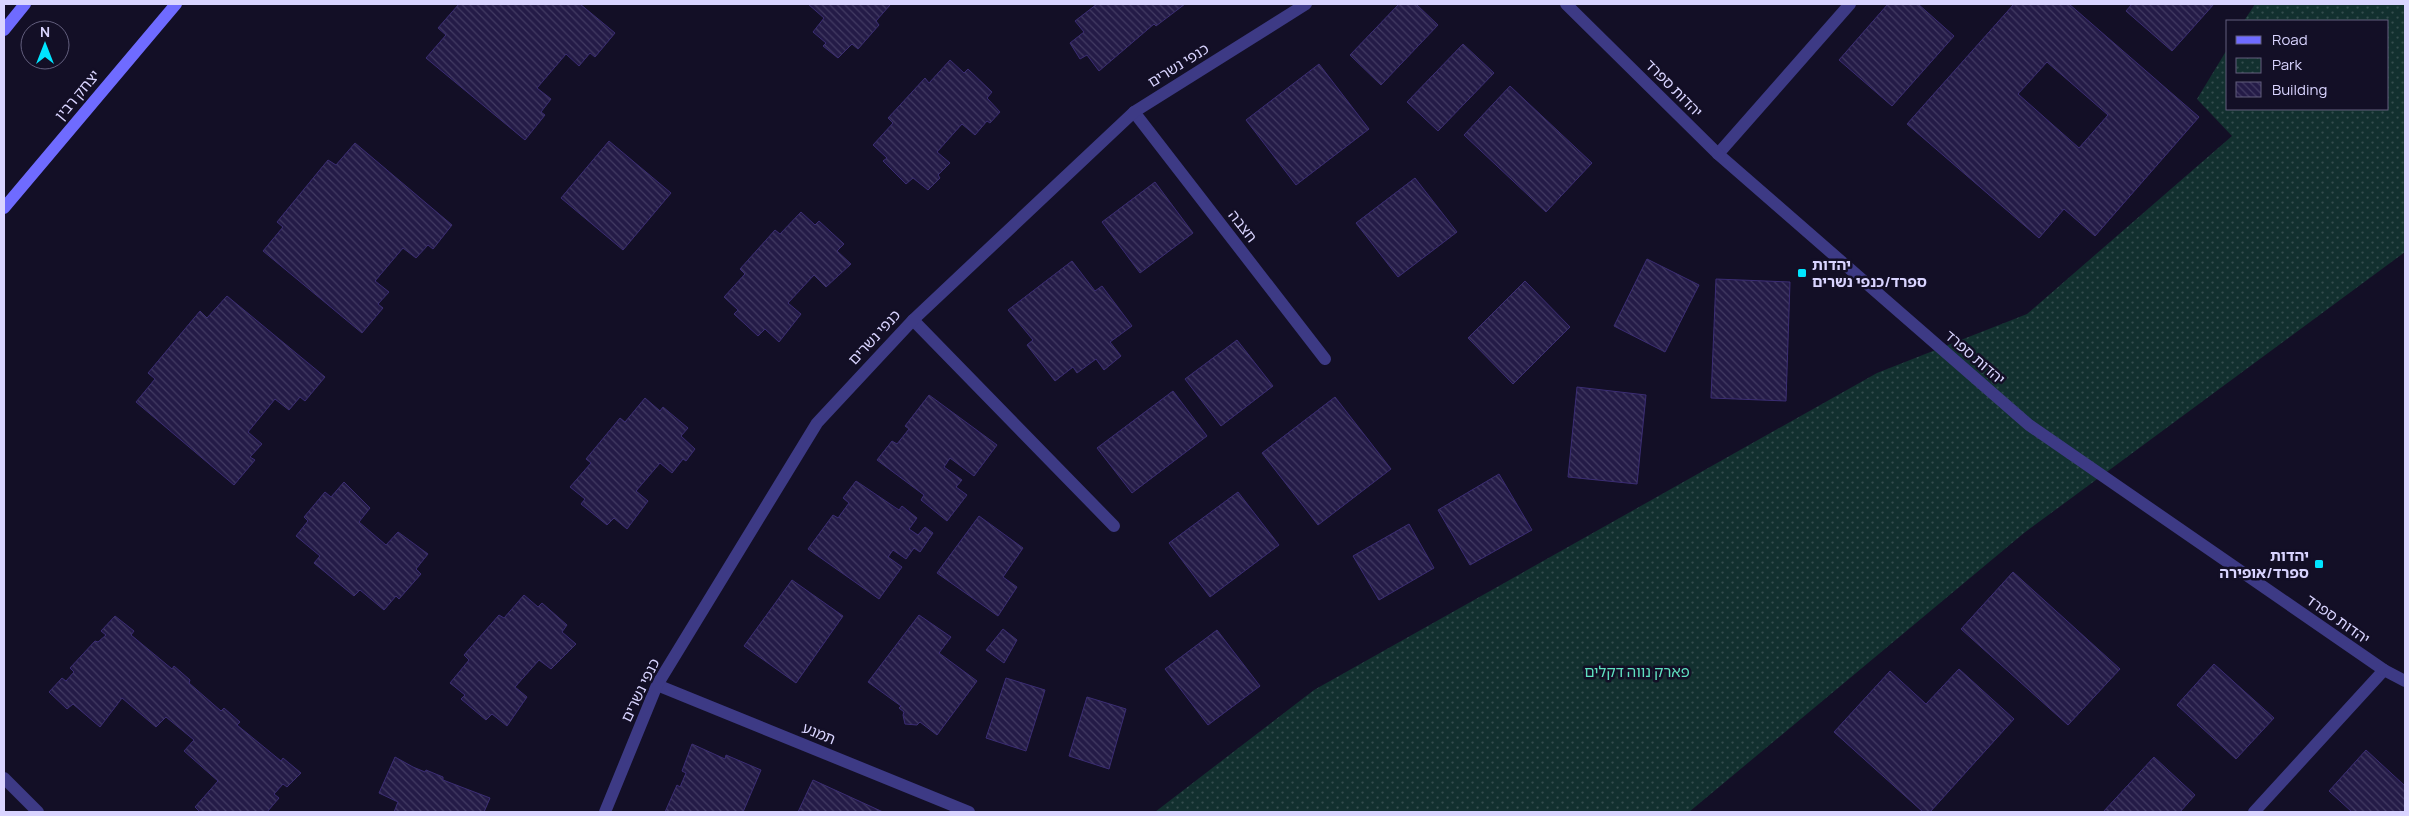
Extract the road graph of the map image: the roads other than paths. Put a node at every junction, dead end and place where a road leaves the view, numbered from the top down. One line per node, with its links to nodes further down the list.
1 (25, 4): 6 (main road)
2 (176, 4): 9 (main road, יצחק רבין)
3 (1306, 4): 7 (street, כנפי נשרים)
4 (1566, 4): 8 (street, יהדות ספרד)
5 (1850, 4): 8 (street)
6 (4, 30)
7 (1134, 112): 10 (street, כנפי נשרים); 11 (street, חצבה)
8 (1718, 154): 13 (street, יהדות ספרד)
9 (4, 208)
10 (912, 320): 12 (street); 15 (street, כנפי נשרים)
11 (1325, 359)
12 (1114, 526)
13 (2384, 670): 14 (street, יהדות ספרד); 20 (street)
14 (2405, 681)
15 (657, 685): 18 (street, כנפי נשרים); 19 (street, תמנע)
16 (4, 778): 17 (street)
17 (38, 812)
18 (605, 812)
19 (969, 812)
20 (2254, 812)

